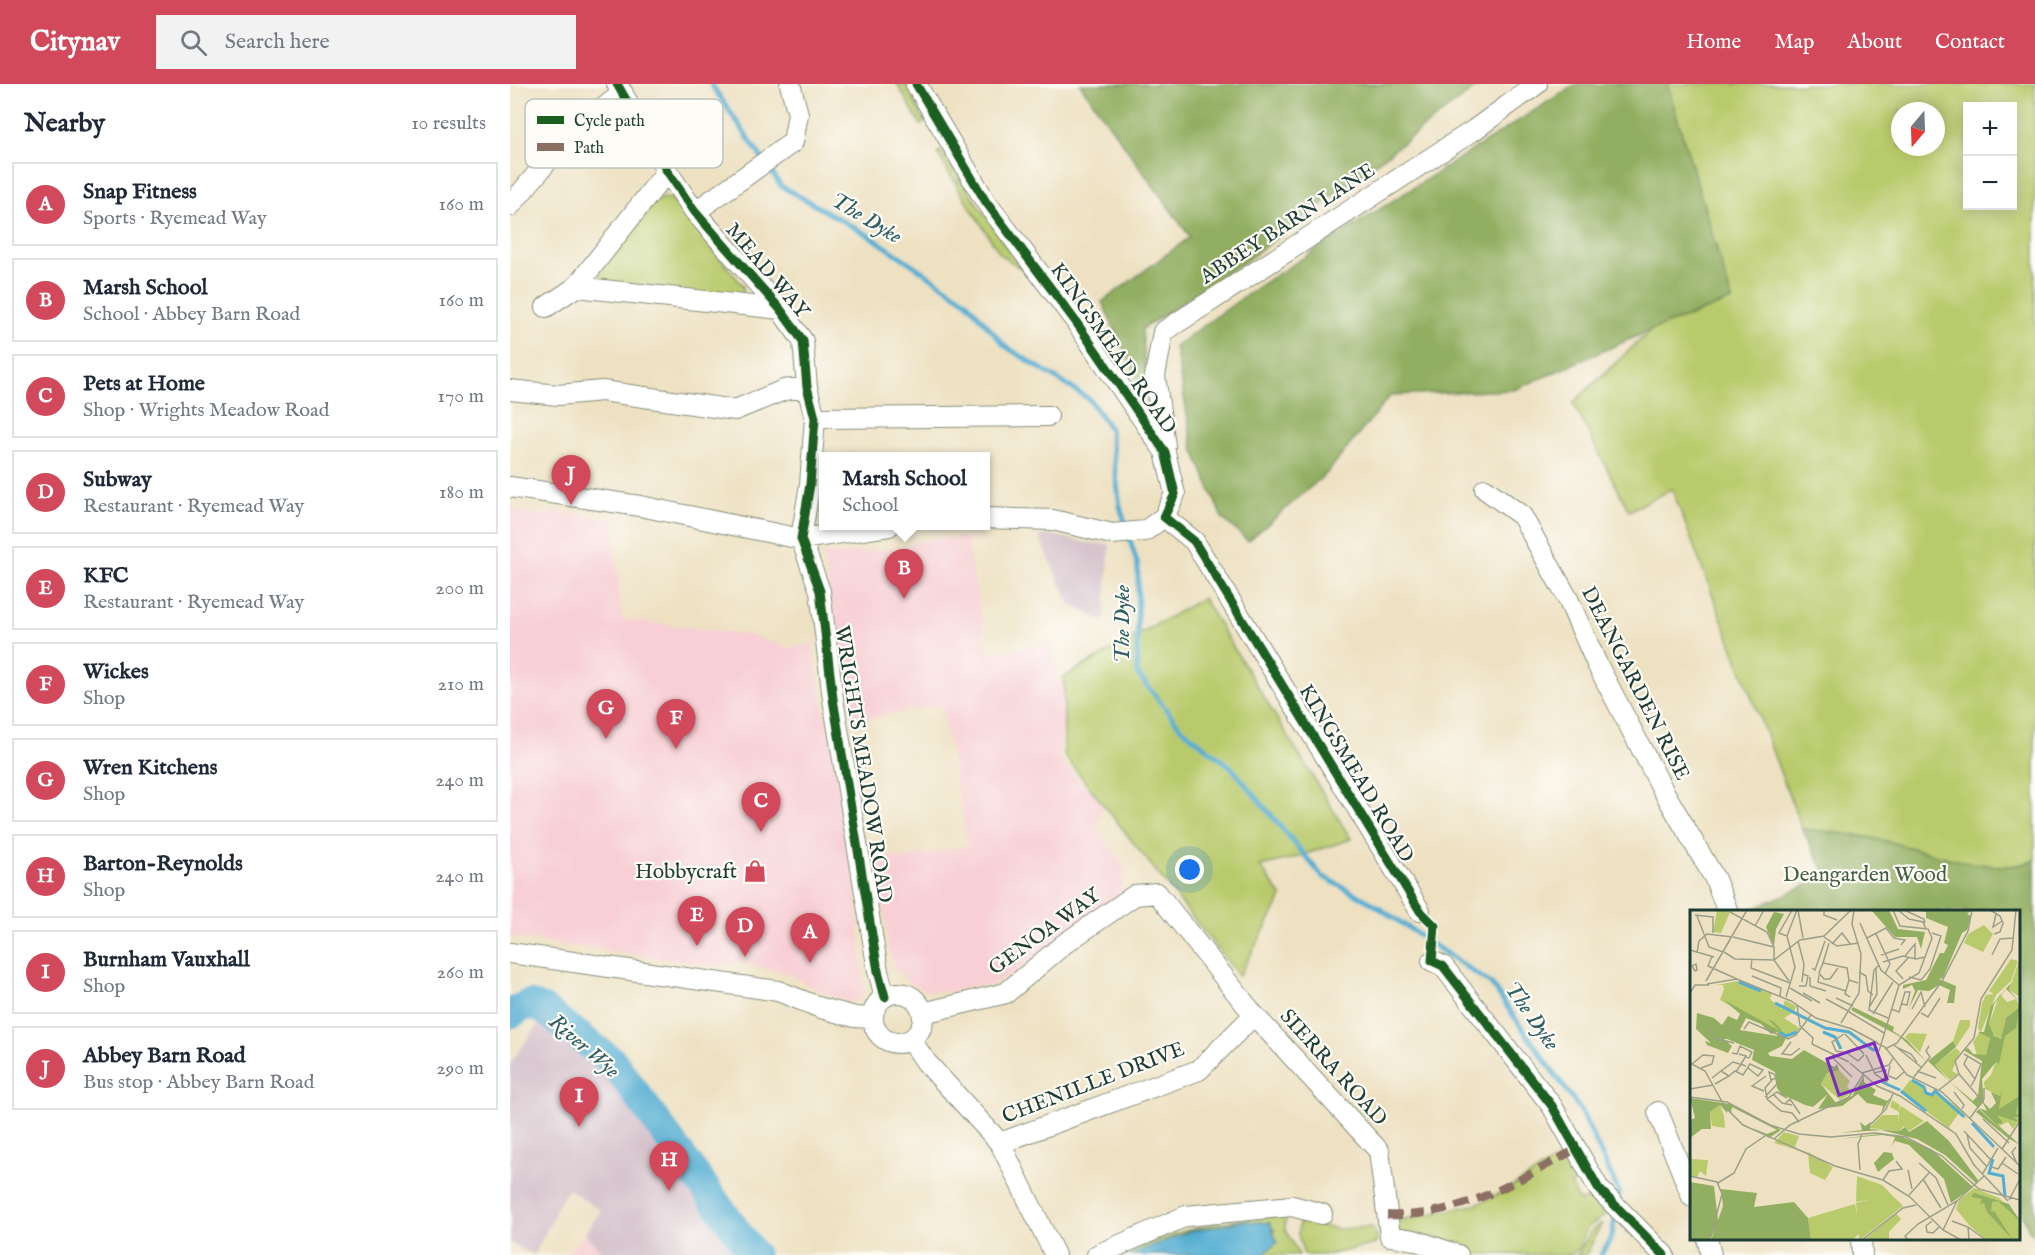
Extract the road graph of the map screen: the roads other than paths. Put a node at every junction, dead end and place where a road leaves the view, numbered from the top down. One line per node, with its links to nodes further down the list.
1 (790, 84): 8 (street)
2 (916, 84): 16 (street, KINGSMEAD ROAD)
3 (1537, 84): 16 (street, ABBEY BARN LANE)
4 (542, 168): 7 (street)
5 (665, 168): 6 (street, MEAD WAY)
6 (667, 171): 8 (street, MEAD WAY); 9 (street)
7 (510, 206)
8 (695, 212): 11 (street, MEAD WAY)
9 (576, 286): 10 (street); 11 (street)
10 (546, 308)
11 (780, 309): 12 (street, MEAD WAY)
12 (807, 387): 13 (street); 15 (street, MEAD WAY)
13 (510, 390)
14 (1048, 416): 15 (street)
15 (815, 418): 22 (street, MEAD WAY)
16 (1165, 452): 19 (street, KINGSMEAD ROAD)
17 (510, 487): 22 (street)
18 (1485, 489): 24 (street, DEANGARDEN RISE)
19 (1164, 517): 20 (street); 25 (street, KINGSMEAD ROAD)
20 (990, 518)
21 (858, 530): 22 (street)
22 (801, 539): 28 (street, WRIGHTS MEADOW ROAD)
23 (1157, 893): 29 (street, GENOA WAY); 30 (street, SIERRA ROAD)
24 (1727, 910)
25 (1420, 911)
26 (510, 953): 31 (street)
27 (1432, 961): 42 (street)
28 (885, 997): 29 (street); 31 (street)
29 (923, 1013): 32 (street)
30 (1254, 1015): 34 (street, CHENILLE DRIVE); 41 (street, SIERRA ROAD)
31 (872, 1018): 32 (street)
32 (911, 1040): 34 (street)
33 (1658, 1112): 35 (street)
34 (1000, 1143): 39 (street)
35 (1690, 1192)
36 (1322, 1214): 40 (street)
37 (1707, 1240): 43 (street)
38 (1861, 1240): 44 (street)
39 (1055, 1255)
40 (1097, 1255)
41 (1458, 1255)
42 (1664, 1255)
43 (1711, 1255)
44 (1862, 1255)

